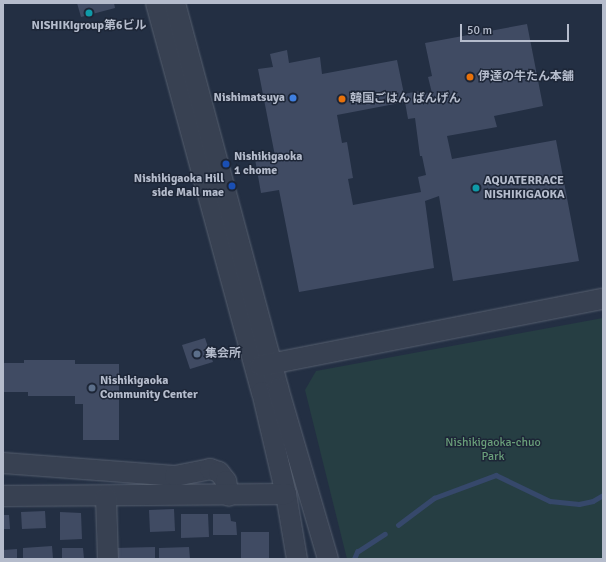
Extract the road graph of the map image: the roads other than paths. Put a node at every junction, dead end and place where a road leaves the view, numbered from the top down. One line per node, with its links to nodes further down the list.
1 (156, 3): 4 (street)
2 (175, 3): 4 (street)
3 (603, 299): 4 (street)
4 (264, 365): 6 (street); 12 (street)
5 (3, 463): 8 (street)
6 (286, 494): 8 (street); 11 (street)
7 (3, 496): 9 (street)
8 (229, 496): 9 (street)
9 (106, 497): 10 (street)
10 (108, 559)
11 (297, 559)
12 (328, 559)

